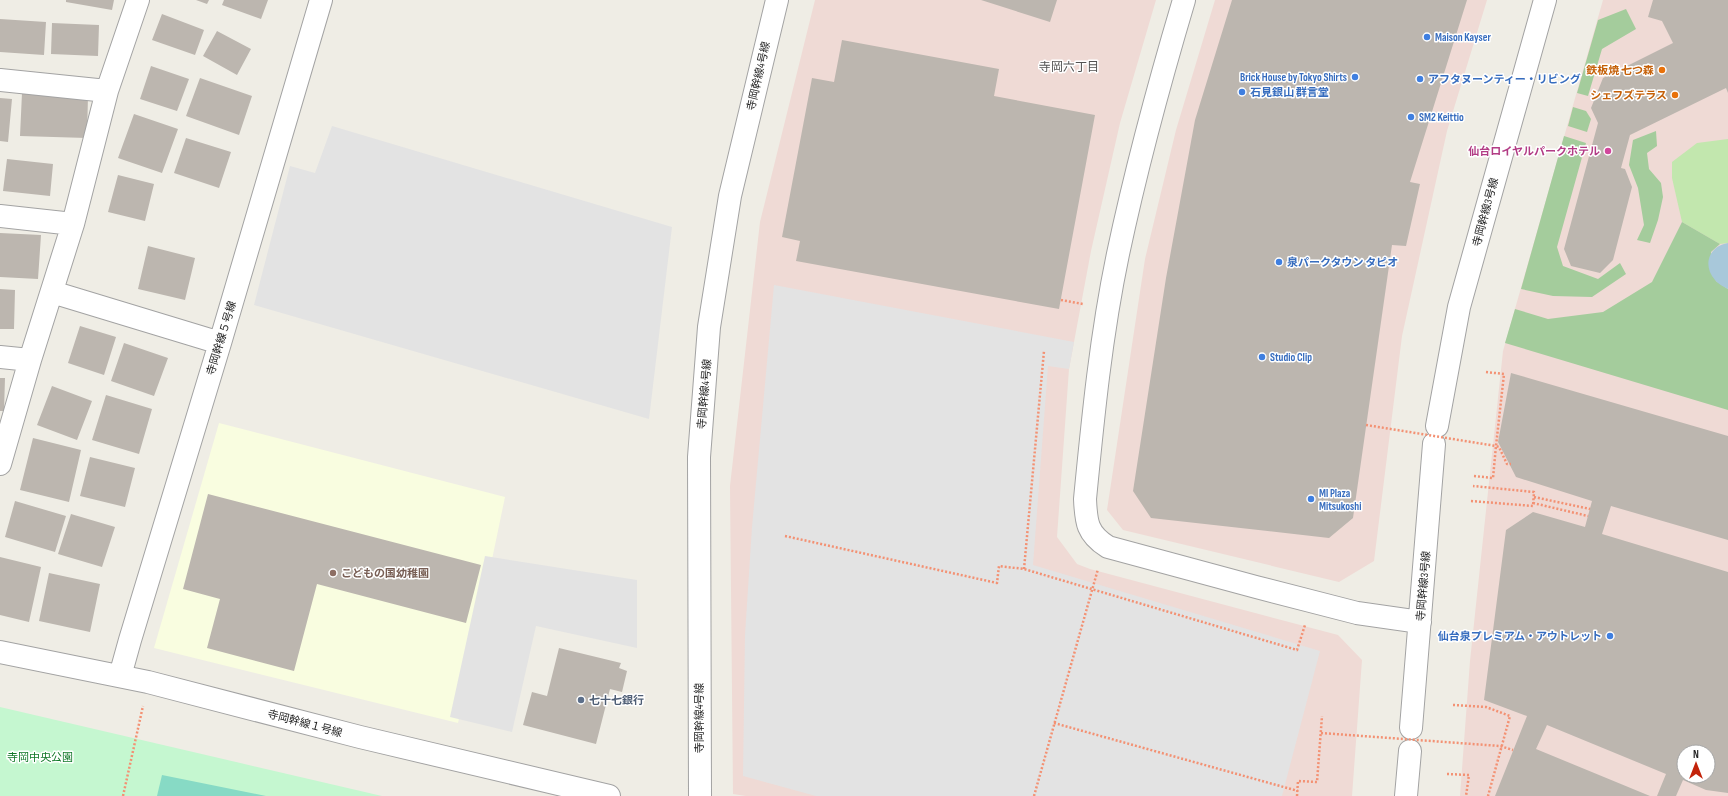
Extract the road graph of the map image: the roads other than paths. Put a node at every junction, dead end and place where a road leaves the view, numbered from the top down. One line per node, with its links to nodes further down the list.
1 (138, 0): 7 (street)
2 (321, 0): 11 (street, 寺岡幹線５号線)
3 (776, 0): 21 (street, 寺岡幹線4号線)
4 (1184, 0): 15 (street)
5 (1545, 0): 15 (street, 寺岡幹線3号線)
6 (0, 80): 7 (street)
7 (107, 92): 9 (street)
8 (0, 216): 9 (street)
9 (73, 224): 10 (street)
10 (52, 292): 11 (street); 13 (street)
11 (220, 343): 17 (street, 寺岡幹線５号線)
12 (0, 357): 13 (street)
13 (30, 360): 14 (street)
14 (0, 464)
15 (1420, 622): 18 (street, 寺岡幹線3号線)
16 (0, 652): 17 (street, 寺岡幹線１号線)
17 (120, 676): 20 (street, 寺岡幹線１号線)
18 (1411, 728)
19 (1410, 751): 22 (street)
20 (609, 796)
21 (700, 796)
22 (1406, 796)

